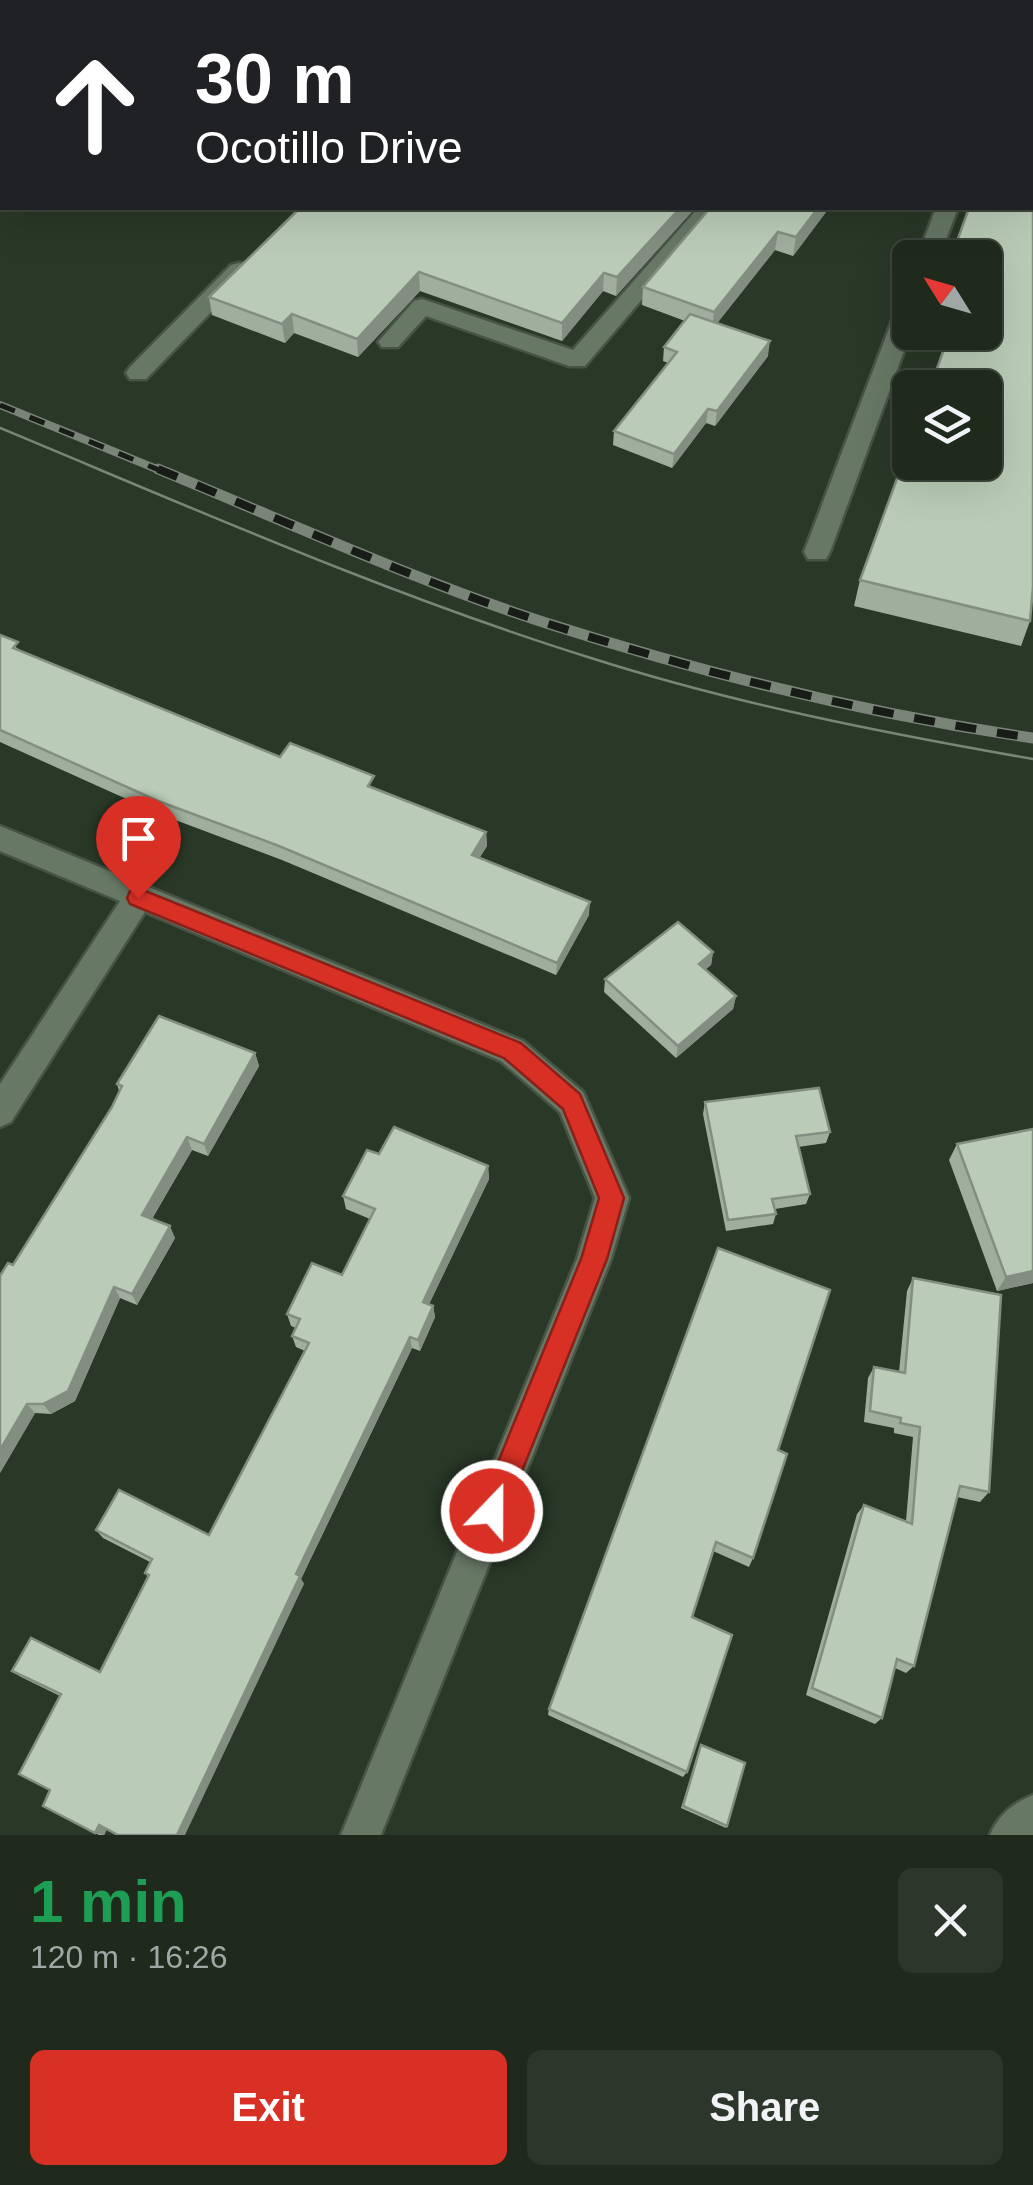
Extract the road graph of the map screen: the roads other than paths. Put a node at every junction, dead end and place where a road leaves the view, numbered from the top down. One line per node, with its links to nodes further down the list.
1 (707, 210): 5 (street)
2 (946, 210): 3 (street)
3 (935, 240)
4 (260, 249): 7 (street)
5 (390, 342)
6 (893, 350): 8 (street)
7 (138, 373)
8 (817, 552)
9 (0, 838): 10 (street)
10 (138, 898): 11 (street); 13 (street)
11 (0, 1112)
12 (1033, 1815): 14 (street)
13 (361, 1835)
14 (1010, 1835)

